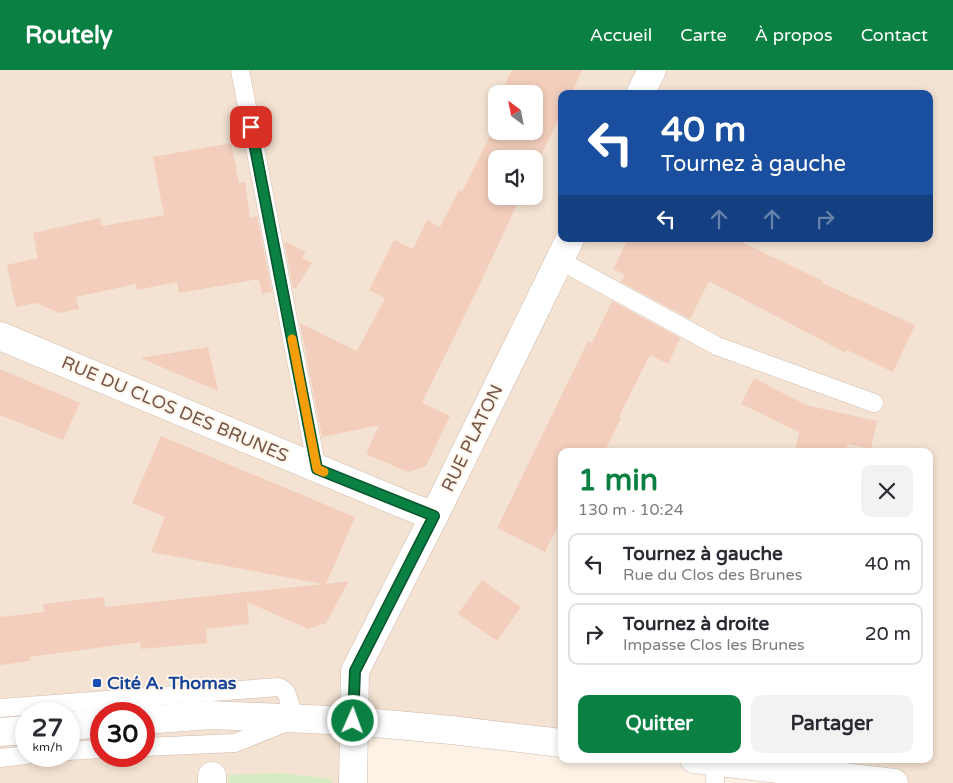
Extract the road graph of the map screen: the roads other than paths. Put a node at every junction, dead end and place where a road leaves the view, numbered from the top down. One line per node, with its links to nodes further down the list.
1 (240, 70): 7 (lane)
2 (652, 70): 3 (street)
3 (642, 90)
4 (564, 249): 6 (lane); 8 (street, RUE PLATON)
5 (0, 336): 7 (street, RUE DU CLOS DES BRUNES)
6 (874, 403)
7 (317, 469): 8 (street, RUE DU CLOS DES BRUNES)
8 (434, 516): 12 (street, RUE PLATON)
9 (0, 708): 11 (lane)
10 (155, 719): 11 (street)
11 (295, 719): 12 (street); 16 (lane)
12 (353, 721): 15 (street); 20 (street, RUE PLATON)
13 (15, 731): 14 (street)
14 (0, 732)
15 (558, 743)
16 (155, 747)
17 (15, 756): 18 (lane)
18 (0, 758)
19 (708, 768): 21 (street)
20 (353, 783)
21 (894, 783)

